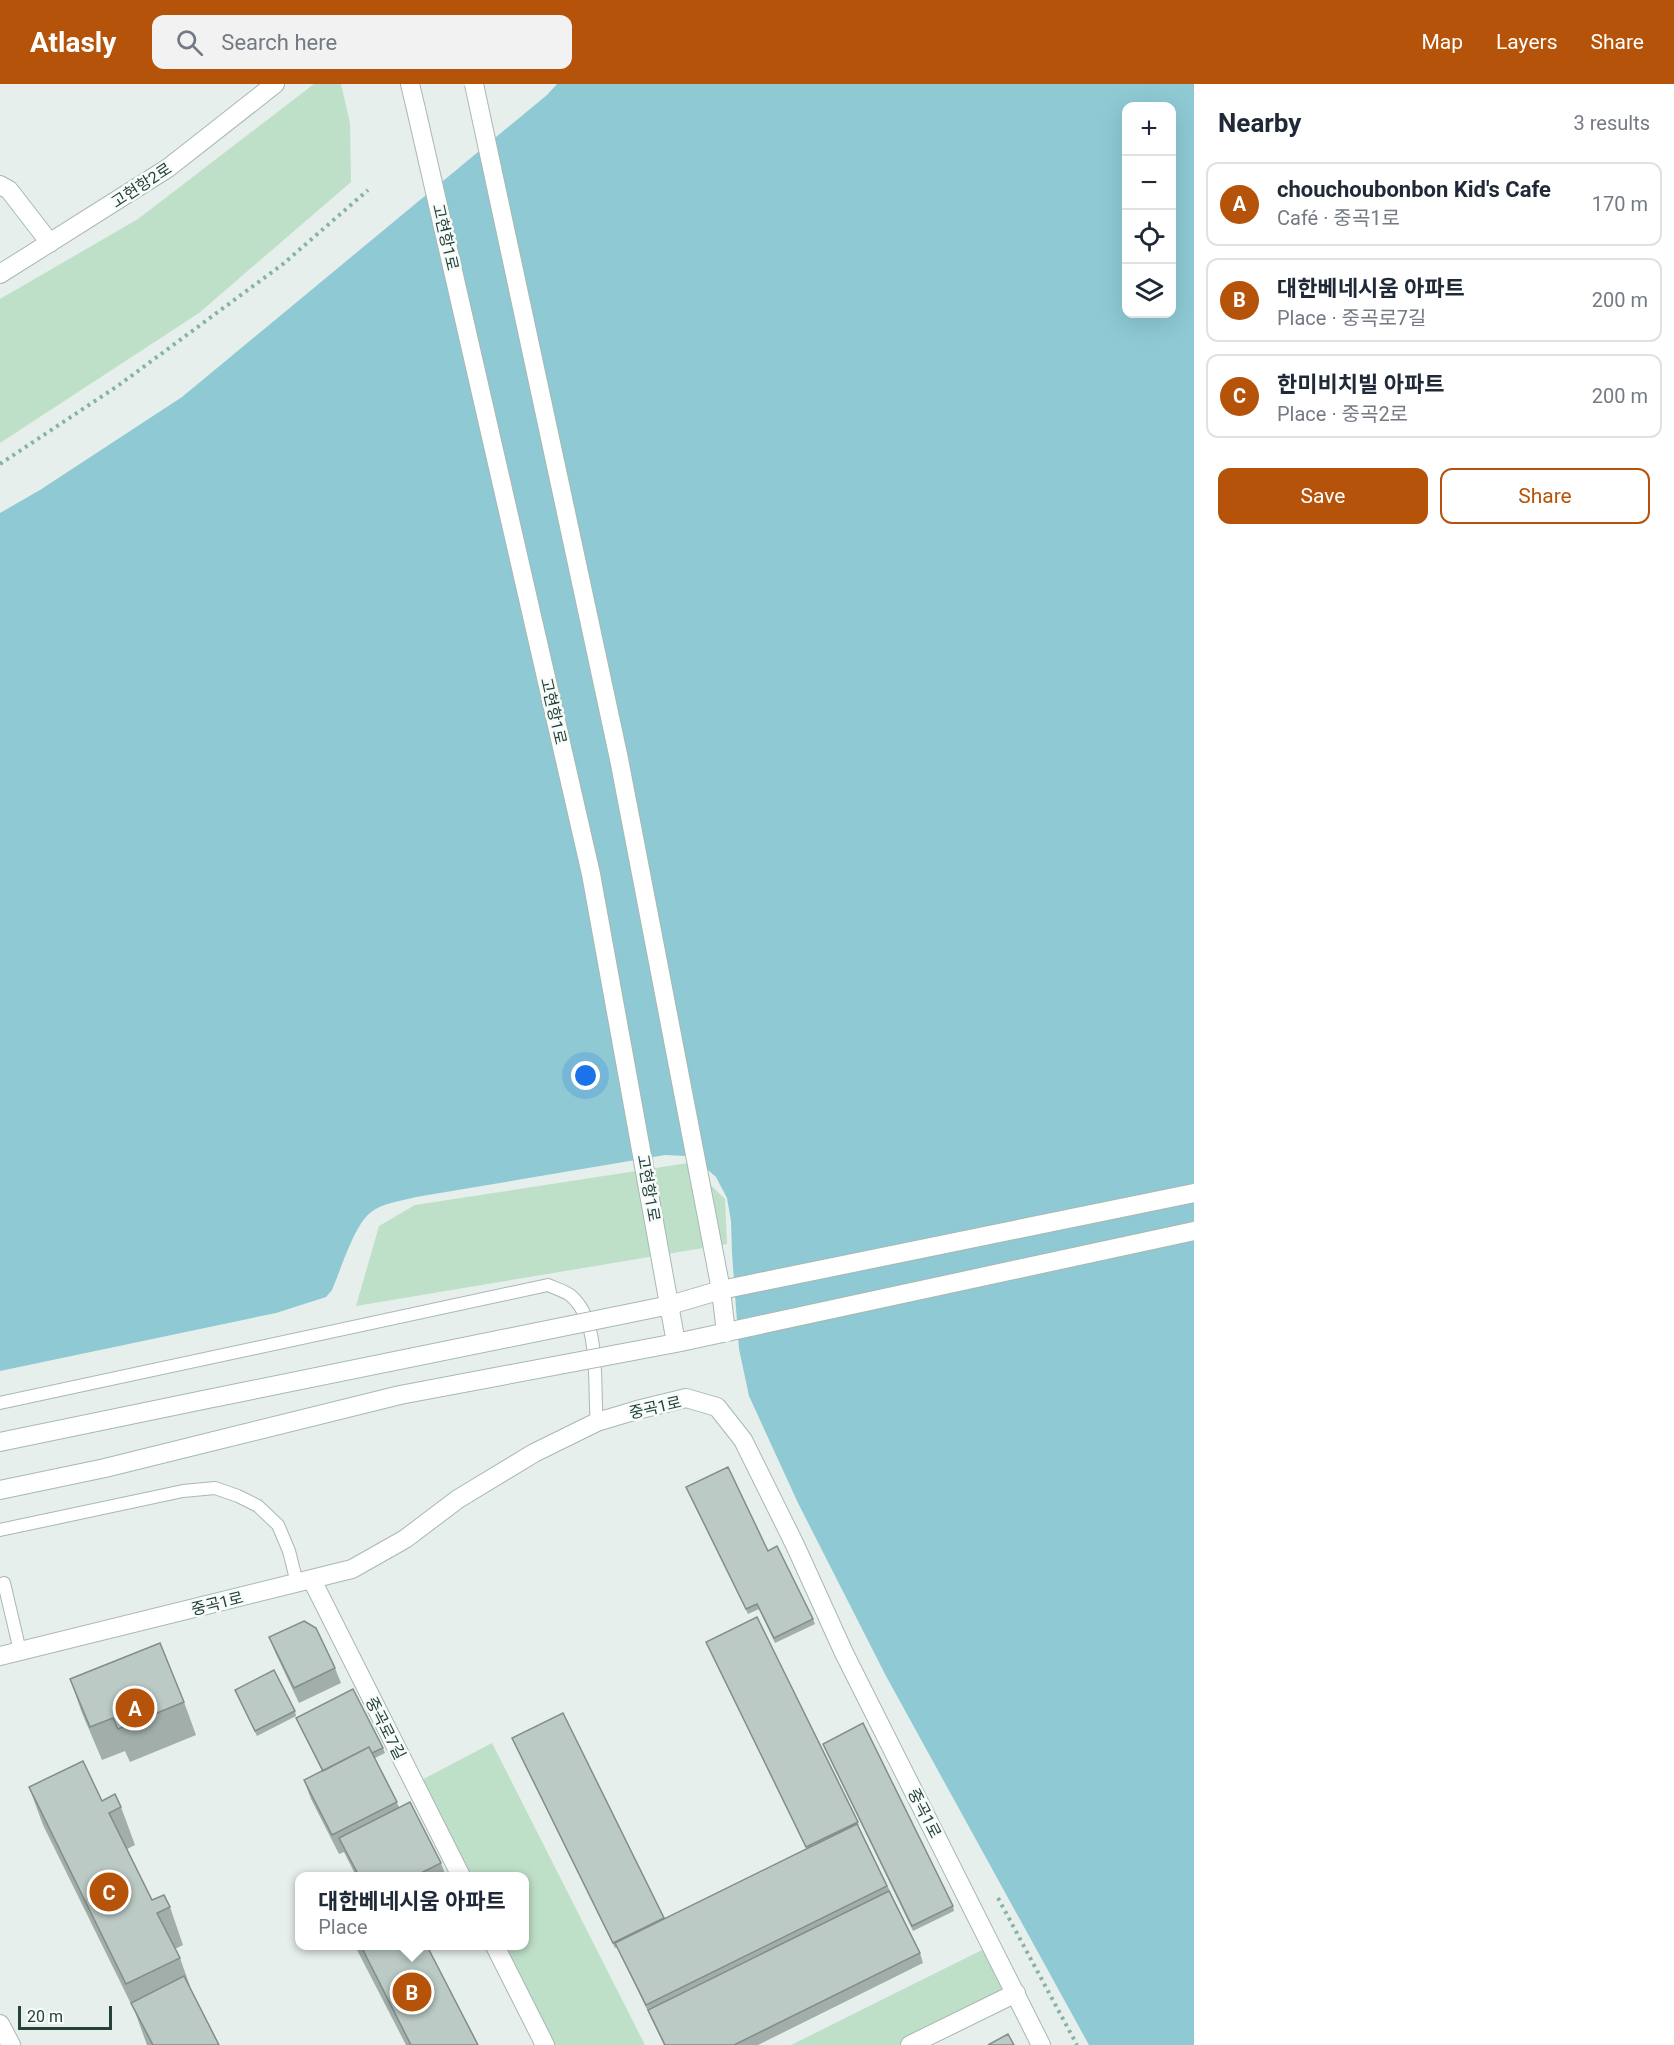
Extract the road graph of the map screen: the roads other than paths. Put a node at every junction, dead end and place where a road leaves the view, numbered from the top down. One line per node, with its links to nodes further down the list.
1 (275, 84): 5 (street, 고현항2로)
2 (410, 84): 10 (street, 고현항1로, bridge)
3 (474, 84): 9 (street, bridge)
4 (0, 185): 5 (street)
5 (50, 243): 6 (street, 고현항2로)
6 (3, 265)
7 (1194, 1193): 9 (street, bridge)
8 (1194, 1231): 11 (street, bridge)
9 (721, 1290): 10 (street, bridge); 11 (street, bridge)
10 (670, 1305): 12 (street, 고현항1로, bridge); 15 (street, bridge)
11 (726, 1333): 12 (street, bridge)
12 (676, 1343): 16 (street, bridge)
13 (0, 1403): 14 (lane)
14 (597, 1422): 18 (street, 중곡1로); 24 (street, 중곡1로)
15 (0, 1442)
16 (0, 1490)
17 (0, 1530): 18 (lane)
18 (305, 1581): 20 (street, 중곡1로); 22 (street, 중곡로7길)
19 (4, 1584): 20 (lane)
20 (20, 1651): 21 (street, 중곡1로)
21 (0, 1656)
22 (459, 1872)
23 (497, 1950): 27 (street)
24 (1016, 1993): 28 (street); 29 (street, 중곡1로)
25 (0, 2024): 26 (street)
26 (11, 2045)
27 (545, 2045)
28 (910, 2045)
29 (1041, 2045)

